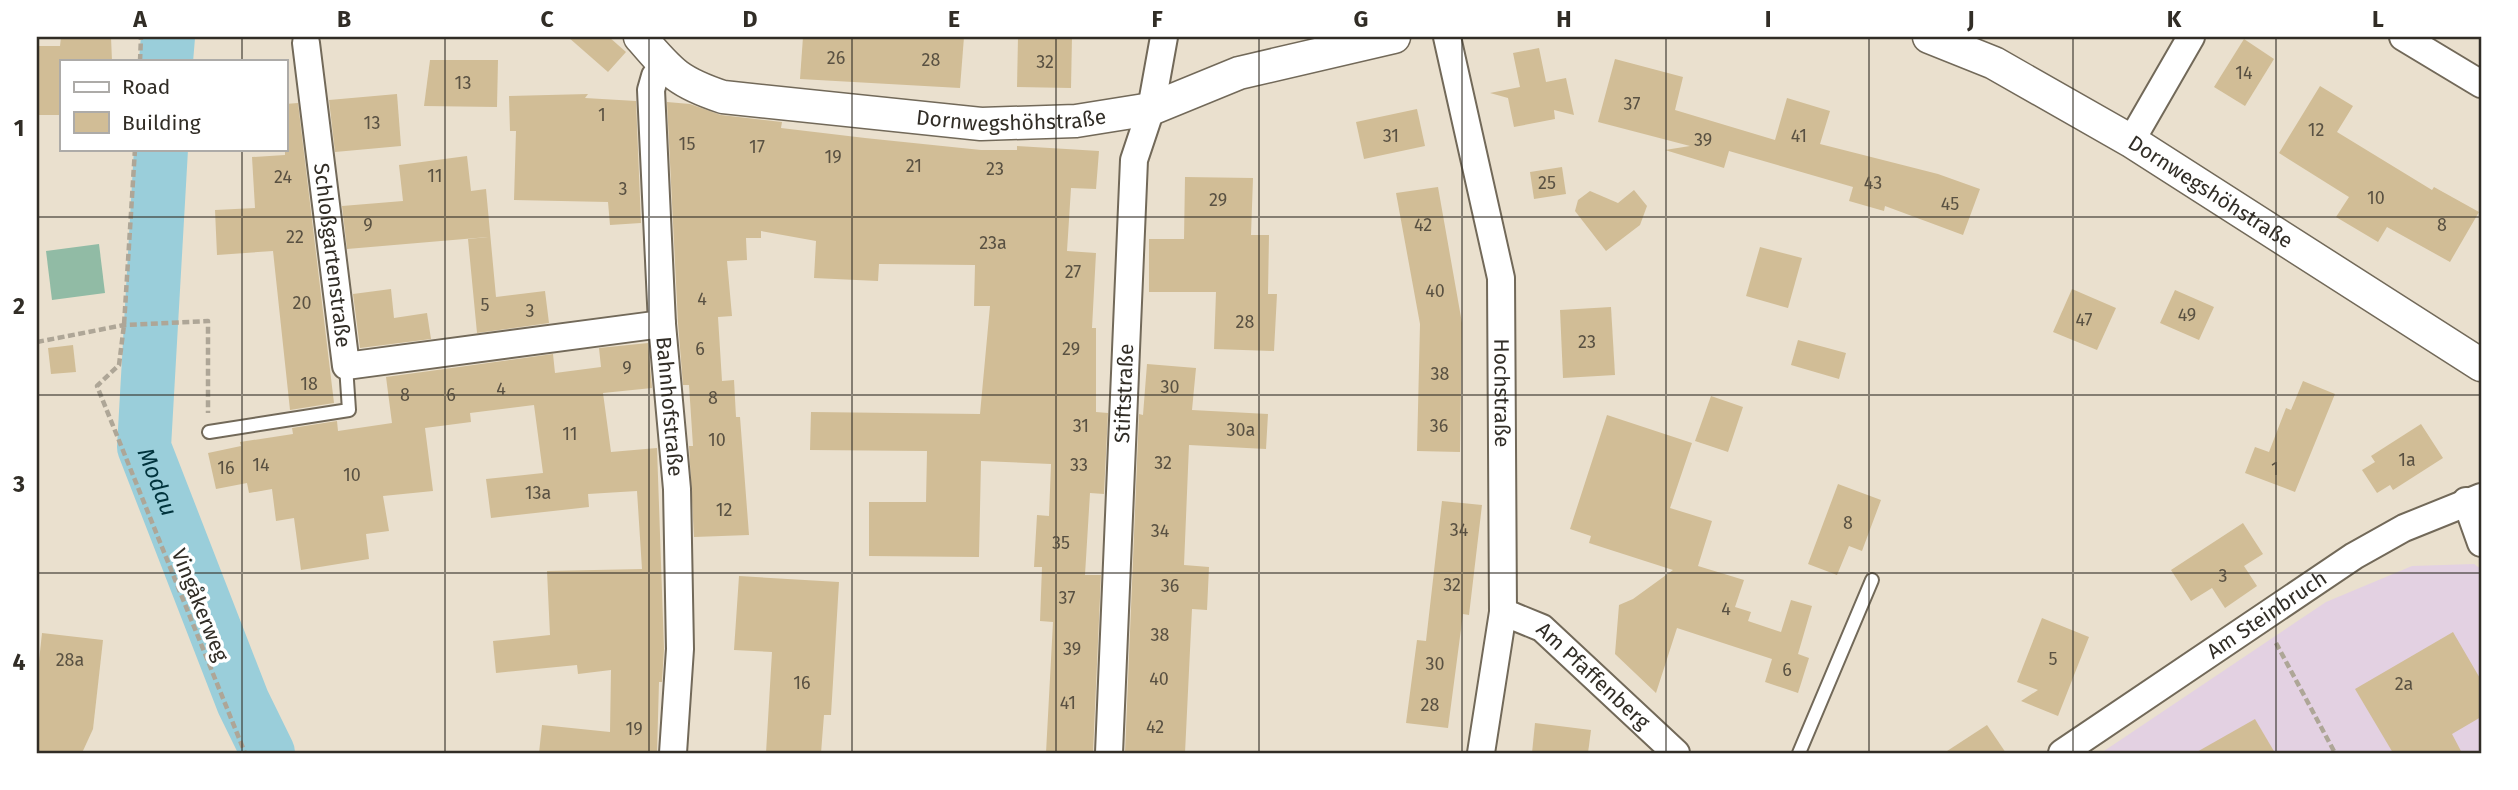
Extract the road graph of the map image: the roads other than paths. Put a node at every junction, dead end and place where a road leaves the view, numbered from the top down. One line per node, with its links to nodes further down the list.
1 (640, 37): 9 (street, Dornwegshöhstraße)
2 (1164, 37): 11 (street, Stiftstraße)
3 (1394, 37): 11 (street, Dornwegshöhstraße)
4 (1447, 37): 20 (street, Hochstraße)
5 (1929, 37): 12 (street, Dornwegshöhstraße)
6 (2191, 37): 12 (street)
7 (2403, 37): 10 (street)
8 (306, 40): 15 (street, Schloßgartenstraße)
9 (664, 65): 11 (street, Dornwegshöhstraße); 13 (street, Bahnhofstraße)
10 (2481, 84)
11 (1150, 109): 22 (street, Stiftstraße)
12 (2131, 141): 14 (street, Dornwegshöhstraße)
13 (662, 324): 15 (street, Schloßgartenstraße); 21 (street, Bahnhofstraße)
14 (2481, 365)
15 (346, 366): 16 (lane)
16 (209, 432)
17 (2474, 499): 18 (street); 26 (street, Am Steinbruch)
18 (2481, 543)
19 (1872, 580): 25 (lane)
20 (1503, 612): 23 (street, Hochstraße); 24 (street, Am Pfaffenberg)
21 (673, 753)
22 (1109, 753)
23 (1482, 753)
24 (1676, 753)
25 (1799, 753)
26 (2062, 753)

